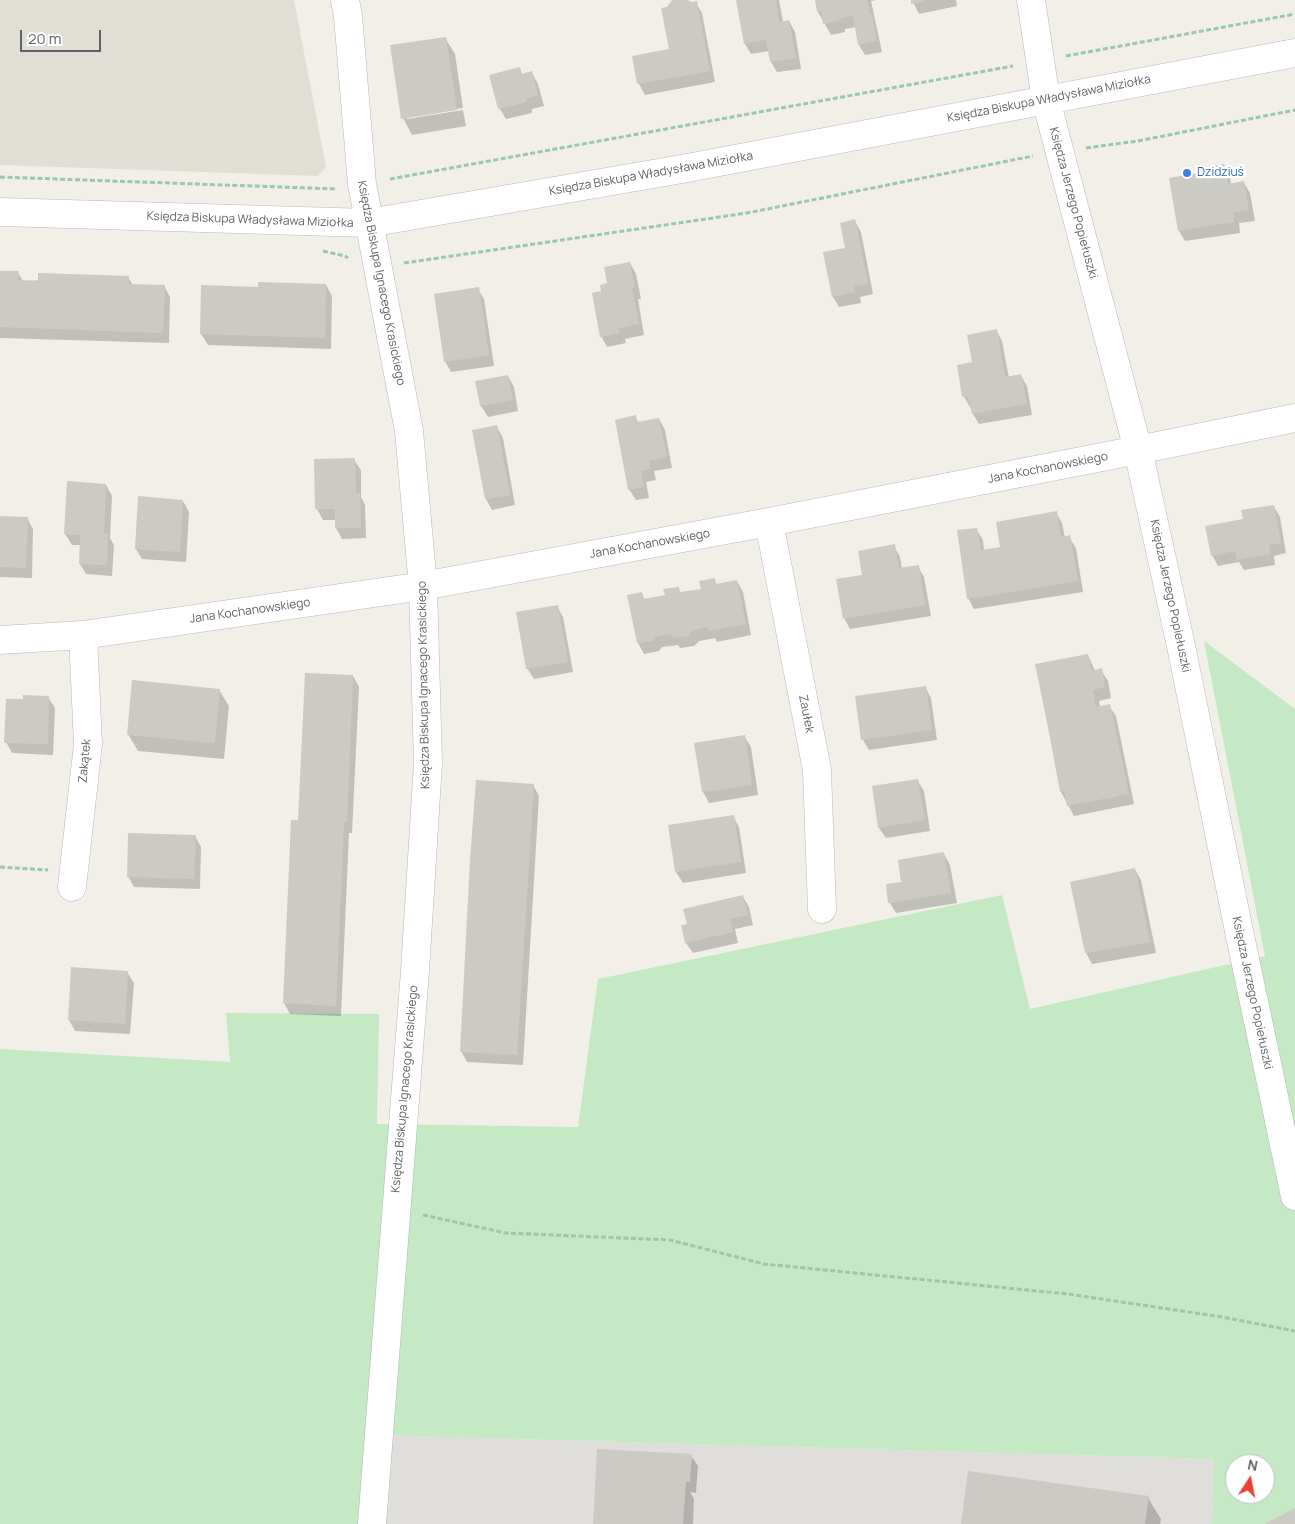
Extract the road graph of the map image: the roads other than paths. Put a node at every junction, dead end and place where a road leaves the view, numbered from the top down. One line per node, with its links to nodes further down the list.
1 (345, 0): 6 (street, Księdza Biskupa Ignacego Krasickiego)
2 (1031, 0): 4 (street, Księdza Jerzego Popiełuszki)
3 (1295, 53): 4 (street, Księdza Biskupa Władysława Miziołka)
4 (1046, 100): 6 (street, Księdza Biskupa Władysława Miziołka); 8 (street, Księdza Jerzego Popiełuszki)
5 (0, 212): 6 (street, Księdza Biskupa Władysława Miziołka)
6 (369, 223): 10 (street, Księdza Biskupa Ignacego Krasickiego)
7 (1295, 418): 8 (street, Jana Kochanowskiego)
8 (1138, 450): 9 (street, Jana Kochanowskiego); 15 (street, Księdza Jerzego Popiełuszki)
9 (769, 522): 10 (street, Jana Kochanowskiego); 14 (street, Zaułek)
10 (423, 586): 11 (street, Jana Kochanowskiego); 16 (street, Księdza Biskupa Ignacego Krasickiego)
11 (83, 635): 12 (street, Jana Kochanowskiego); 13 (street, Zakątek)
12 (0, 640)
13 (72, 880)
14 (822, 909)
15 (1295, 1196)
16 (372, 1524)

